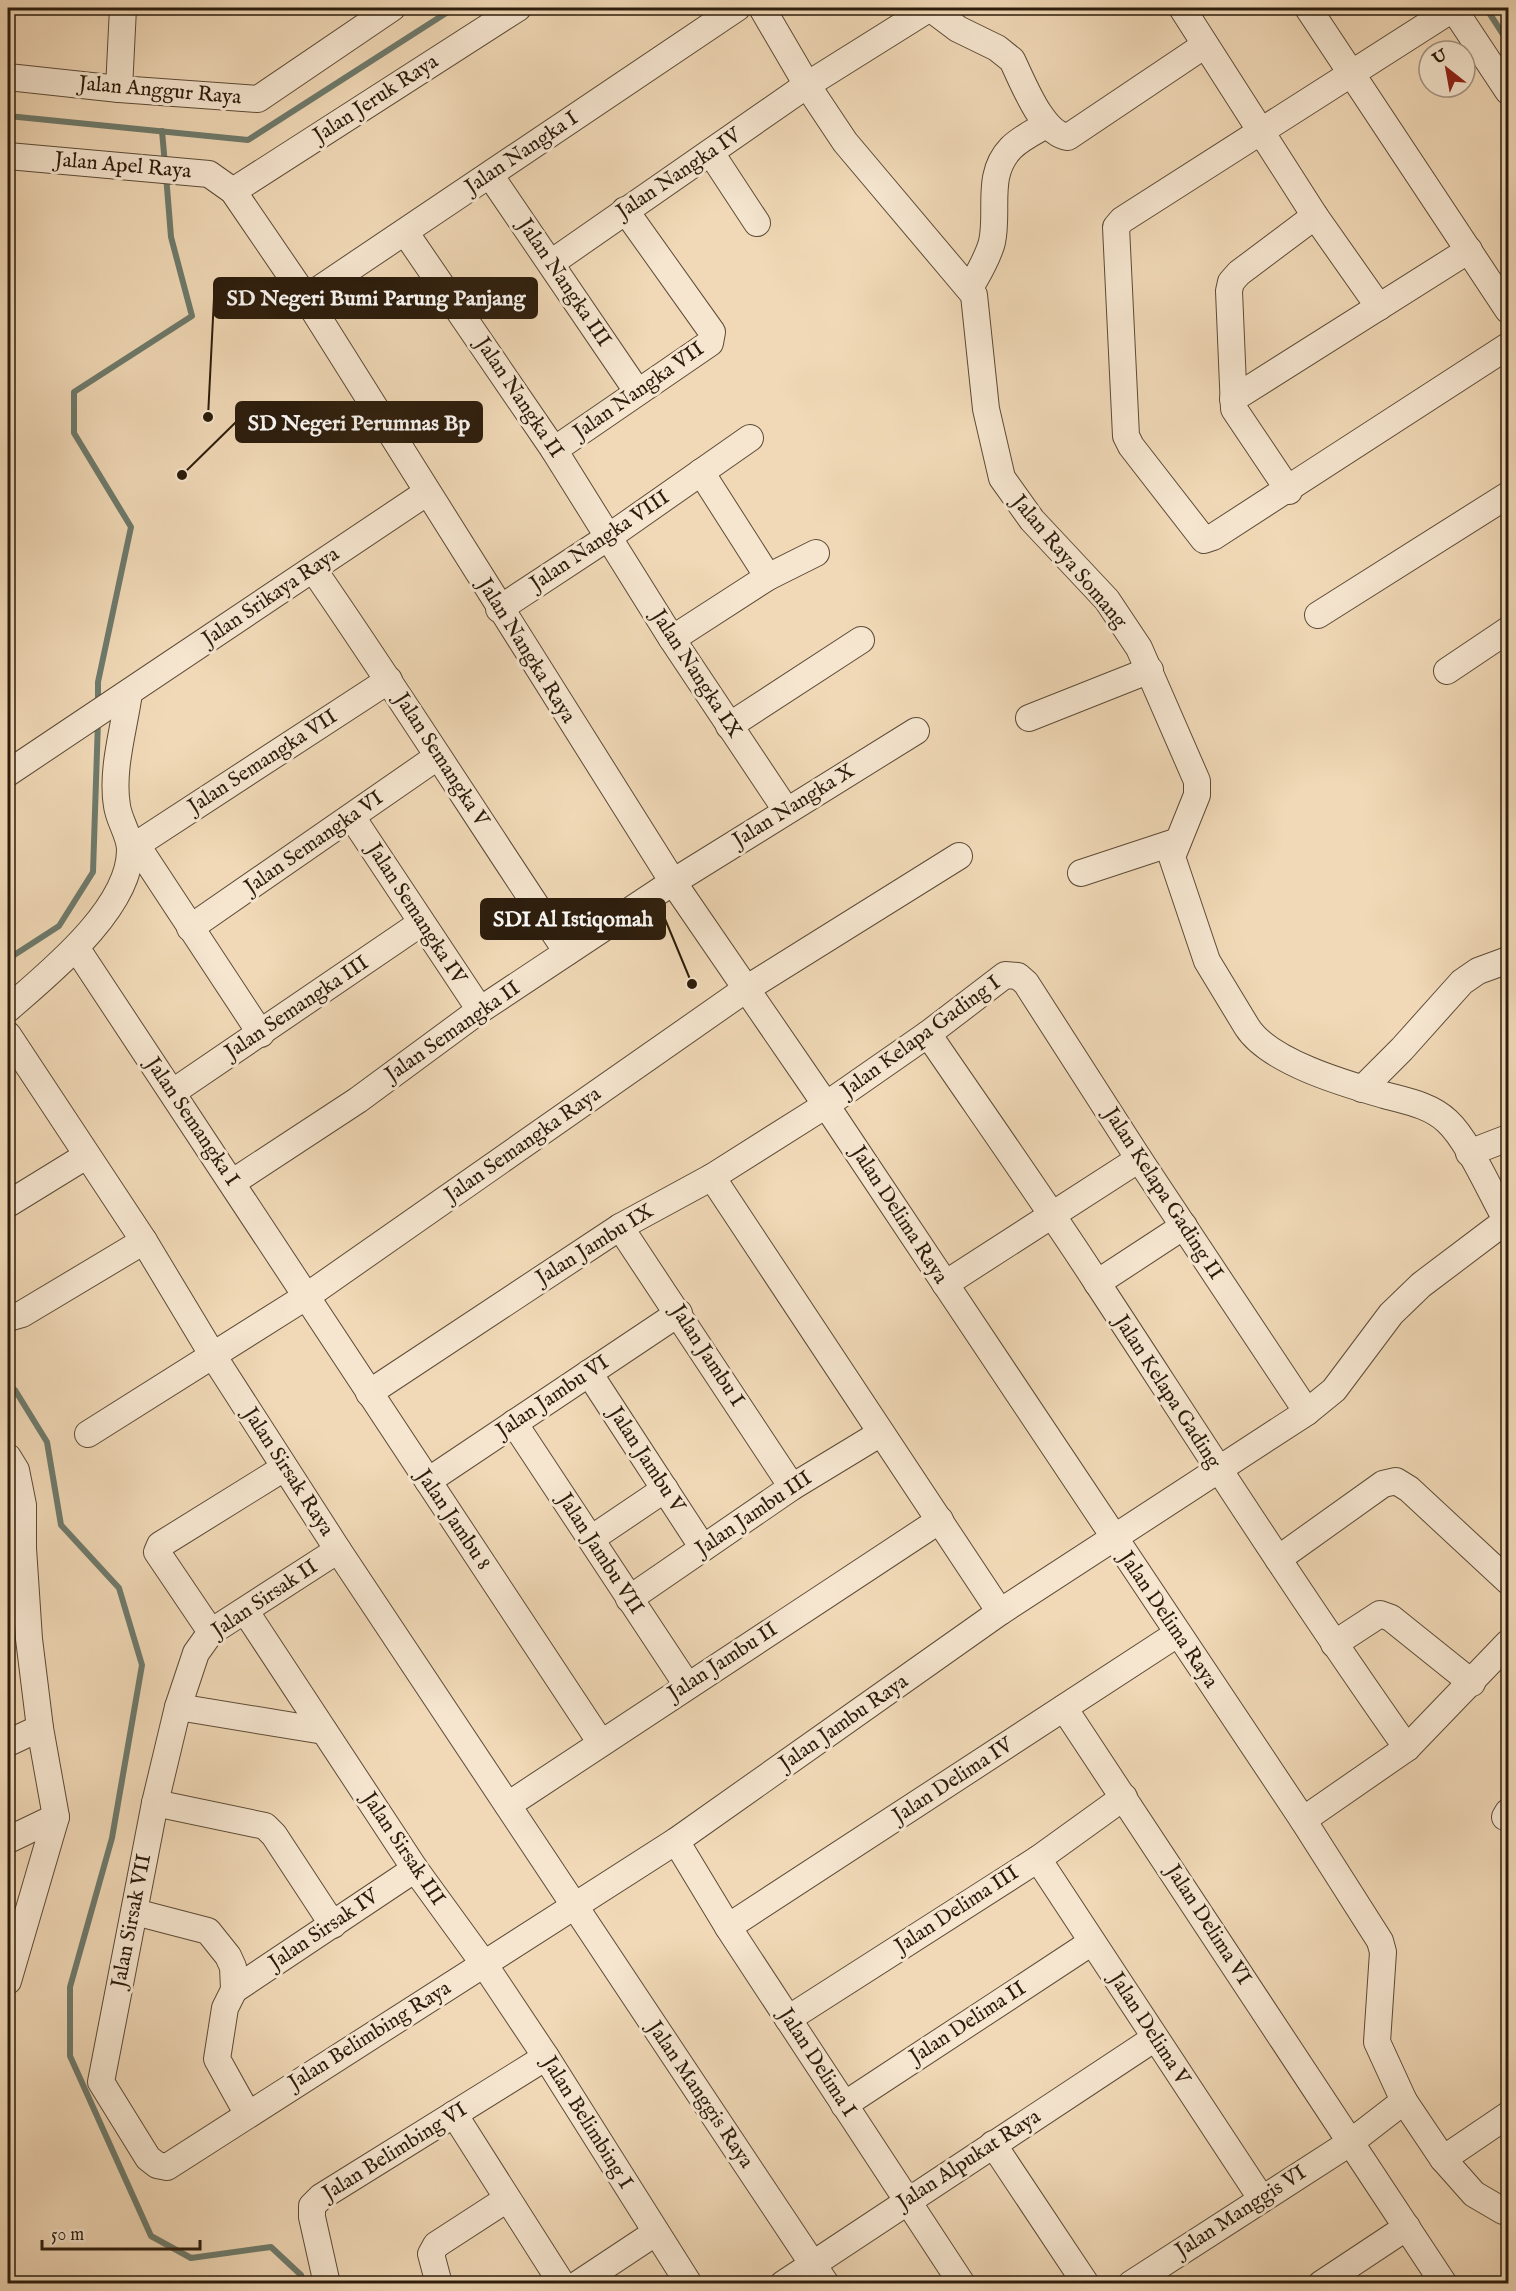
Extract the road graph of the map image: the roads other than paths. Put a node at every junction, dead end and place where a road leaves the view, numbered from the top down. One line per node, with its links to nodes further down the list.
1 (123, 8): 14 (street)
2 (392, 8): 14 (street, Jalan Anggur Raya)
3 (518, 8): 21 (street, Jalan Jeruk Raya)
4 (737, 8): 20 (street, Jalan Nangka I)
5 (762, 8): 13 (street, Jalan Raya Somang)
6 (930, 8): 13 (street, Jalan Nangka IV); 16 (street)
7 (1182, 8): 10 (street)
8 (1308, 8): 11 (street)
9 (1454, 8): 11 (street); 15 (street)
10 (1205, 45): 16 (street); 17 (street)
11 (1352, 75): 17 (street); 26 (street)
12 (8, 77): 14 (street, Jalan Anggur Raya)
13 (807, 85): 18 (street, Jalan Nangka IV); 28 (street, Jalan Raya Somang)
14 (119, 89)
15 (1509, 91)
16 (1046, 124): 28 (street)
17 (1261, 133): 23 (street); 38 (street)
18 (711, 153): 22 (street, Jalan Nangka IV); 24 (street)
19 (8, 156): 21 (street, Jalan Apel Raya)
20 (490, 175): 25 (street, Jalan Nangka I); 27 (street, Jalan Nangka III)
21 (233, 191): 29 (street, Jalan Nangka Raya)
22 (625, 210): 27 (street, Jalan Nangka IV); 33 (street, Jalan Nangka VII)
23 (1316, 216): 30 (street); 34 (street)
24 (757, 223)
25 (405, 232): 29 (street, Jalan Nangka I); 36 (street, Jalan Nangka II)
26 (1468, 250): 30 (street); 31 (street)
27 (551, 263): 33 (street, Jalan Nangka III)
28 (970, 288): 50 (street, Jalan Raya Somang)
29 (306, 298): 39 (street, Jalan Nangka Raya)
30 (1379, 307): 34 (street)
31 (1509, 310)
32 (1509, 346): 38 (street)
33 (637, 391): 36 (street, Jalan Nangka VII)
34 (1233, 399): 38 (street)
35 (750, 438): 37 (street, Jalan Nangka VIII)
36 (554, 450): 41 (street, Jalan Nangka II)
37 (700, 472): 41 (street, Jalan Nangka VIII); 44 (street)
38 (1289, 491)
39 (426, 493): 43 (street, Jalan Srikaya Raya); 45 (street, Jalan Nangka Raya)
40 (1509, 495): 46 (street)
41 (610, 536): 45 (street, Jalan Nangka VIII); 48 (street, Jalan Nangka IX)
42 (816, 553): 44 (street)
43 (313, 569): 52 (street, Jalan Semangka V); 53 (street, Jalan Srikaya Raya)
44 (768, 577): 48 (street)
45 (499, 609): 65 (street, Jalan Nangka Raya)
46 (1318, 615)
47 (1509, 630): 51 (street)
48 (672, 639): 55 (street, Jalan Nangka IX)
49 (861, 640): 55 (street)
50 (1150, 670): 54 (street); 61 (street, Jalan Raya Somang)
51 (1447, 671)
52 (389, 680): 57 (street, Jalan Semangka V); 62 (street, Jalan Semangka VII)
53 (123, 697): 58 (street, Jalan Srikaya Raya); 62 (street)
54 (1029, 718)
55 (729, 726): 59 (street, Jalan Nangka IX)
56 (916, 731): 59 (street, Jalan Nangka X)
57 (437, 757): 60 (street, Jalan Semangka VI); 69 (street, Jalan Semangka V)
58 (8, 773)
59 (786, 810): 65 (street, Jalan Nangka X)
60 (352, 817): 66 (street, Jalan Semangka IV); 67 (street, Jalan Semangka VI)
61 (1178, 842): 64 (street); 78 (street, Jalan Raya Somang)
62 (133, 847): 67 (street); 68 (street)
63 (959, 856): 72 (street, Jalan Semangka Raya)
64 (1081, 873)
65 (673, 882): 69 (street, Jalan Semangka II); 72 (street, Jalan Nangka Raya)
66 (421, 923): 74 (street, Jalan Semangka IV); 75 (street, Jalan Semangka III)
67 (190, 928): 75 (street)
68 (76, 949): 73 (street); 79 (street, Jalan Semangka I)
69 (567, 952): 74 (street, Jalan Semangka II)
70 (1509, 960): 78 (street)
71 (1018, 976): 76 (street, Jalan Kelapa Gading I); 84 (street, Jalan Kelapa Gading II)
72 (746, 988): 80 (street, Jalan Nangka Raya); 95 (street, Jalan Semangka Raya)
73 (8, 1010)
74 (480, 1010): 86 (street, Jalan Semangka II)
75 (261, 1034): 79 (street, Jalan Semangka III)
76 (928, 1034): 80 (street, Jalan Kelapa Gading I); 88 (street, Jalan Kelapa Gading)
77 (8, 1035): 83 (street, Jalan Sirsak Raya)
78 (1362, 1089): 82 (street, Jalan Raya Somang)
79 (172, 1092): 86 (street, Jalan Semangka I)
80 (826, 1105): 85 (street, Jalan Jambu IX); 94 (street, Jalan Delima Raya)
81 (1509, 1138): 82 (street)
82 (1469, 1153): 89 (street, Jalan Raya Somang)
83 (86, 1156): 87 (street); 92 (street, Jalan Sirsak Raya)
84 (1139, 1159): 88 (street); 90 (street, Jalan Kelapa Gading II)
85 (712, 1177): 91 (street, Jalan Jambu IX); 103 (street)
86 (233, 1182): 95 (street, Jalan Semangka I)
87 (8, 1204)
88 (1053, 1215): 93 (street, Jalan Kelapa Gading); 94 (street)
89 (1508, 1221): 101 (street, Jalan Jambu Raya)
90 (1184, 1226): 93 (street); 101 (street, Jalan Kelapa Gading II)
91 (620, 1227): 96 (street, Jalan Jambu I); 100 (street, Jalan Jambu IX)
92 (144, 1240): 97 (street); 98 (street, Jalan Sirsak Raya)
93 (1097, 1283): 107 (street, Jalan Kelapa Gading)
94 (945, 1284): 113 (street, Jalan Delima Raya)
95 (307, 1296): 98 (street, Jalan Semangka Raya); 100 (street, Jalan Jambu 8)
96 (679, 1313): 99 (street, Jalan Jambu VI); 109 (street, Jalan Jambu I)
97 (8, 1318)
98 (212, 1354): 104 (street, Jalan Semangka Raya); 106 (street, Jalan Sirsak Raya)
99 (589, 1373): 102 (street, Jalan Jambu VI); 110 (street, Jalan Jambu V)
100 (369, 1393): 108 (street, Jalan Jambu 8)
101 (1307, 1412): 107 (street, Jalan Jambu Raya)
102 (514, 1423): 108 (street, Jalan Jambu VI); 112 (street, Jalan Jambu VII)
103 (881, 1433): 109 (street, Jalan Jambu III); 111 (street)
104 (88, 1434)
105 (8, 1461): 116 (street)
106 (284, 1468): 115 (street, Jalan Sirsak Raya); 123 (street)
107 (1217, 1470): 113 (street, Jalan Jambu Raya); 117 (street, Jalan Kelapa Gading)
108 (428, 1481): 134 (street, Jalan Jambu 8)
109 (792, 1487): 114 (street, Jalan Jambu III)
110 (665, 1489): 112 (street); 114 (street, Jalan Jambu V)
111 (940, 1520): 121 (street); 128 (street, Jalan Jambu II)
112 (591, 1539): 119 (street, Jalan Jambu VII)
113 (1114, 1539): 121 (street, Jalan Jambu Raya); 122 (street, Jalan Delima Raya)
114 (703, 1548): 119 (street, Jalan Jambu III)
115 (338, 1550): 120 (street, Jalan Sirsak II); 138 (street, Jalan Sirsak Raya)
116 (15, 1552): 125 (street)
117 (1278, 1559): 118 (street); 126 (street, Jalan Kelapa Gading)
118 (1509, 1581)
119 (629, 1599): 128 (street, Jalan Jambu VII)
120 (246, 1612): 123 (street, Jalan Sirsak II); 132 (street, Jalan Sirsak III)
121 (1000, 1612): 142 (street, Jalan Jambu Raya)
122 (1177, 1634): 130 (street, Jalan Delima IV); 140 (street, Jalan Delima Raya)
123 (204, 1642): 129 (street, Jalan Sirsak VII)
124 (1509, 1643): 127 (street)
125 (18, 1644): 131 (street)
126 (1334, 1644): 127 (street); 135 (street, Jalan Kelapa Gading)
127 (1472, 1683): 135 (street)
128 (687, 1685): 134 (street, Jalan Jambu II)
129 (178, 1707): 132 (street); 137 (street, Jalan Sirsak VII)
130 (1064, 1708): 136 (street, Jalan Delima VI); 149 (street, Jalan Delima IV)
131 (40, 1728): 133 (street); 139 (street)
132 (324, 1731): 144 (street, Jalan Sirsak III)
133 (8, 1743)
134 (601, 1743): 138 (street, Jalan Jambu II)
135 (1407, 1748): 140 (street)
136 (1124, 1797): 143 (street, Jalan Delima III); 162 (street, Jalan Delima VI)
137 (154, 1803): 146 (street, Jalan Sirsak VII); 148 (street)
138 (508, 1805): 145 (street, Jalan Sirsak Raya)
139 (56, 1817): 141 (street); 147 (street)
140 (1303, 1820): 157 (street, Jalan Delima Raya)
141 (8, 1840)
142 (676, 1841): 145 (street, Jalan Jambu Raya); 149 (street, Jalan Delima I)
143 (1038, 1859): 150 (street, Jalan Delima V); 154 (street, Jalan Delima III)
144 (415, 1869): 148 (street, Jalan Sirsak IV); 151 (street, Jalan Sirsak III)
145 (573, 1906): 151 (street, Jalan Belimbing Raya); 172 (street, Jalan Manggis Raya)
146 (135, 1911): 153 (street); 165 (street, Jalan Sirsak VII)
147 (18, 1914): 152 (street)
148 (333, 1925): 153 (street, Jalan Sirsak IV)
149 (728, 1927): 154 (street, Jalan Delima I)
150 (1092, 1942): 155 (street, Jalan Delima V); 158 (street, Jalan Delima II)
151 (484, 1964): 156 (street, Jalan Belimbing I); 159 (street, Jalan Belimbing Raya)
152 (8, 1981)
153 (234, 1990): 159 (street)
154 (788, 2019): 158 (street, Jalan Delima I)
155 (1155, 2038): 163 (street, Jalan Alpukat Raya); 166 (street, Jalan Delima V)
156 (546, 2057): 160 (street, Jalan Belimbing VI); 171 (street, Jalan Belimbing I)
157 (1404, 2101): 162 (street); 164 (street, Jalan Delima Raya)
158 (844, 2105): 168 (street, Jalan Delima I)
159 (248, 2113): 165 (street, Jalan Belimbing Raya)
160 (454, 2114): 167 (street); 173 (street, Jalan Belimbing VI)
161 (1509, 2115): 164 (street)
162 (1351, 2142): 166 (street, Jalan Manggis VI); 170 (street, Jalan Delima VI)
163 (993, 2144): 168 (street, Jalan Alpukat Raya); 180 (street)
164 (1443, 2159): 169 (street, Jalan Delima Raya)
165 (167, 2166)
166 (1261, 2198): 181 (street, Jalan Manggis VI)
167 (507, 2199): 174 (street); 175 (street)
168 (907, 2201): 172 (street, Jalan Alpukat Raya); 179 (street, Jalan Delima I)
169 (1509, 2211)
170 (1407, 2227): 182 (street); 183 (street, Jalan Delima VI)
171 (655, 2233): 176 (street); 177 (street, Jalan Belimbing I)
172 (820, 2273): 178 (street, Jalan Alpukat Raya)
173 (327, 2283)
174 (439, 2283)
175 (562, 2283)
176 (579, 2283)
177 (688, 2283)
178 (783, 2283)
179 (962, 2283)
180 (1086, 2283)
181 (1131, 2283)
182 (1321, 2283)
183 (1444, 2283)

